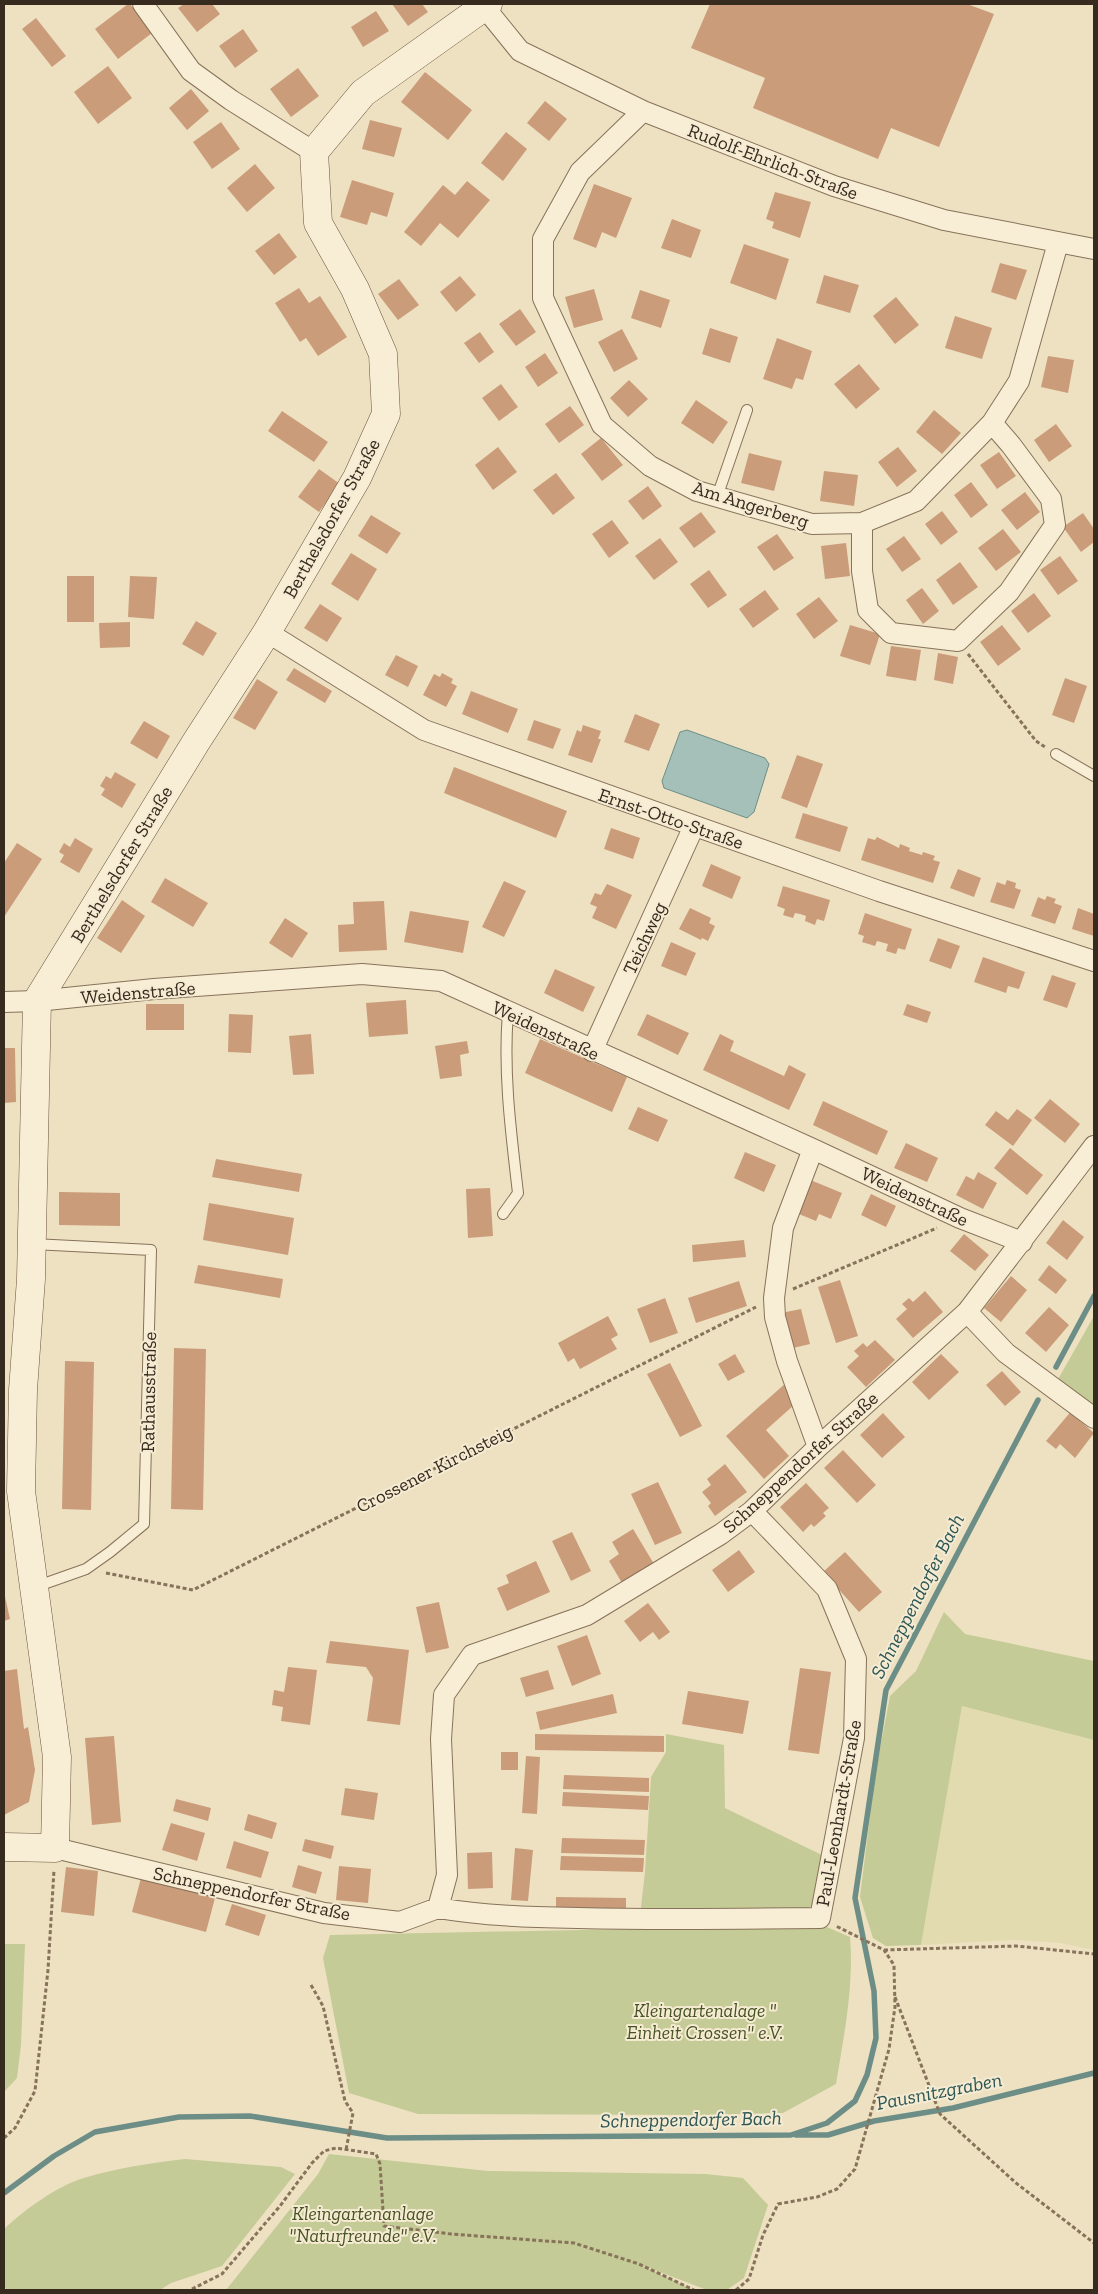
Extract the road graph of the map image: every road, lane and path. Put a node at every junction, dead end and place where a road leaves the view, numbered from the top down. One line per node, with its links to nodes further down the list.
1 (143, 4): 4 (street)
2 (485, 5): 3 (street, Rudolf-Ehrlich-Straße); 4 (street)
3 (643, 111): 5 (street, Rudolf-Ehrlich-Straße); 9 (street, Am Angerberg)
4 (314, 152): 11 (street, Berthelsdorfer Straße)
5 (1058, 243): 6 (street, Rudolf-Ehrlich-Straße); 8 (street, Am Angerberg)
6 (1094, 249)
7 (746, 410): 9 (lane)
8 (992, 423): 10 (street, Am Angerberg); 12 (street)
9 (717, 497): 10 (street, Am Angerberg)
10 (862, 523): 12 (street)
11 (267, 632): 15 (street, Ernst-Otto-Straße); 17 (street, Berthelsdorfer Straße)
12 (958, 641): 13 (path)
13 (1056, 754): 14 (lane)
14 (1094, 776)
15 (694, 826): 16 (street, Ernst-Otto-Straße); 20 (street, Teichweg)
16 (1094, 961)
17 (37, 1001): 18 (street, Weidenstraße); 19 (street, Weidenstraße); 26 (street)
18 (4, 1002)
19 (508, 1012): 20 (street, Weidenstraße); 23 (lane)
20 (592, 1051): 22 (street, Weidenstraße)
21 (1094, 1146): 25 (street, Schneppendorfer Straße)
22 (814, 1149): 24 (street, Weidenstraße); 27 (street)
23 (503, 1214)
24 (960, 1218): 25 (street, Weidenstraße); 27 (path, Crossener Kirchsteig)
25 (1022, 1242): 28 (street, Schneppendorfer Straße)
26 (32, 1244): 32 (lane, Rathausstraße); 33 (street)
27 (774, 1298): 30 (street); 32 (path, Crossener Kirchsteig)
28 (966, 1312): 29 (street); 30 (street, Schneppendorfer Straße)
29 (1094, 1418)
30 (818, 1447): 31 (street, Schneppendorfer Straße)
31 (752, 1511): 36 (street, Schneppendorfer Straße); 36 (street, Paul-Leonhardt-Straße)
32 (86, 1569): 33 (lane, Rathausstraße)
33 (34, 1588): 35 (street)
34 (4, 1848): 35 (street, Schneppendorfer Straße)
35 (55, 1848): 36 (street, Schneppendorfer Straße); 42 (path)
36 (438, 1908)
37 (843, 1929): 38 (path)
38 (884, 1950): 39 (path); 41 (path)
39 (1094, 1954)
40 (311, 1985): 43 (path)
41 (893, 1992): 44 (path); 47 (path)
42 (4, 2138)
43 (346, 2150): 45 (path); 46 (path)
44 (1094, 2243)
45 (192, 2289)
46 (694, 2290)
47 (736, 2290)

